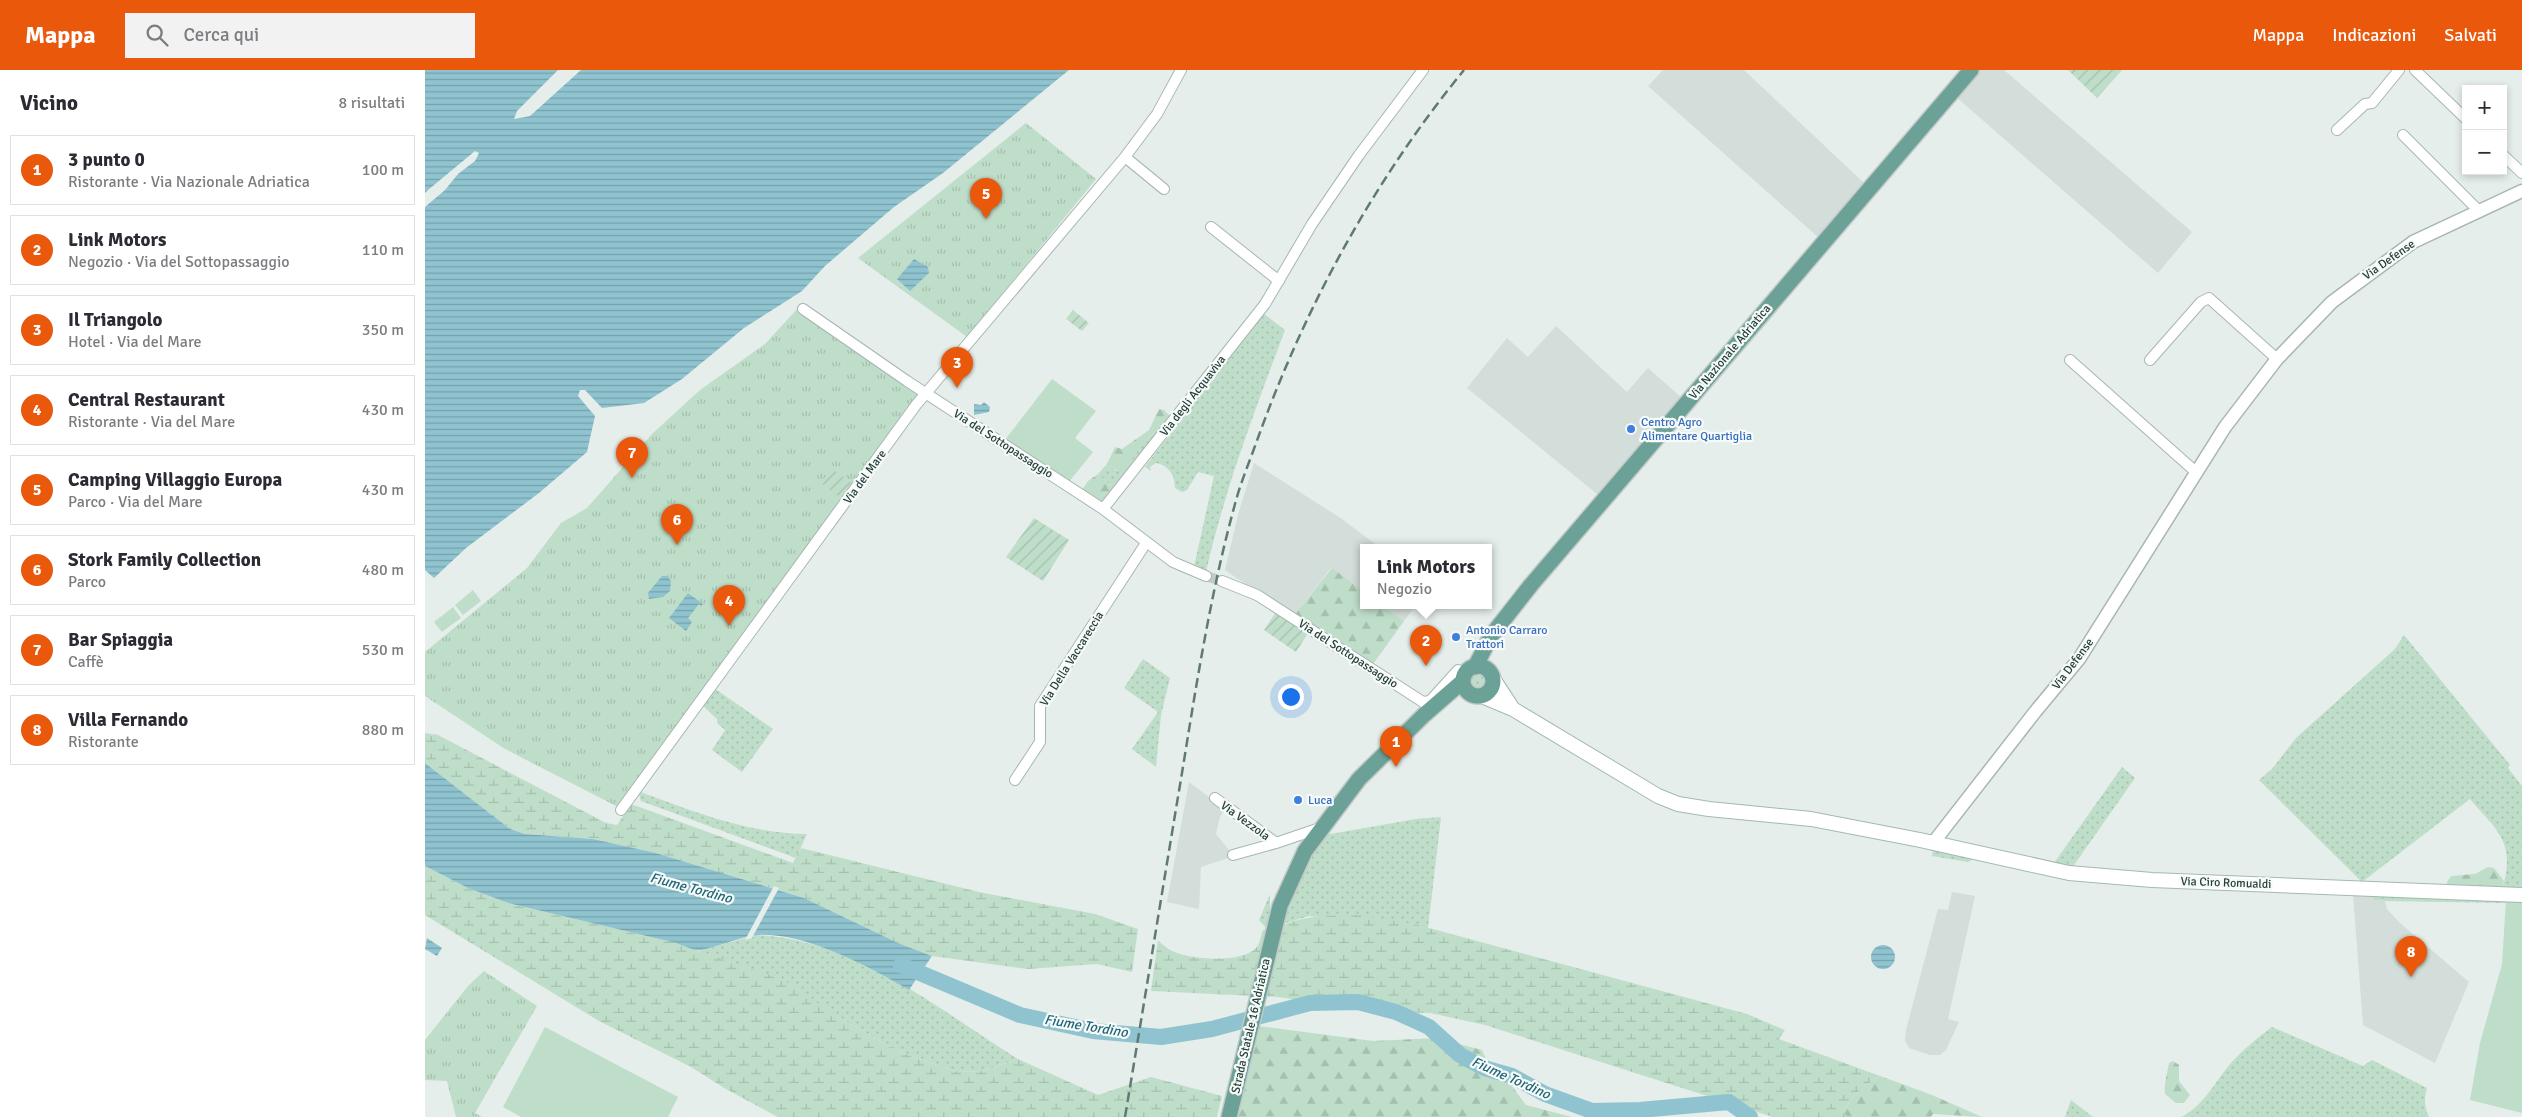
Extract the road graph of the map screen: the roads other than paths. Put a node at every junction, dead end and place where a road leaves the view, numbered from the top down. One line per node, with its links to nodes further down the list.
1 (1181, 70): 9 (street, Via del Mare)
2 (1423, 70): 16 (street, Via degli Acquaviva)
3 (1971, 70): 27 (main road, Via Nazionale Adriatica)
4 (2399, 70): 7 (street)
5 (2415, 70): 6 (street)
6 (2462, 115)
7 (2337, 130)
8 (2403, 135): 14 (street)
9 (1125, 157): 12 (street); 21 (street, Via del Mare)
10 (2507, 159): 11 (street)
11 (2522, 174)
12 (1164, 189)
13 (2522, 191): 14 (street, Via Defense)
14 (2479, 211): 18 (street, Via Defense)
15 (1211, 226): 16 (street)
16 (1279, 281): 23 (street, Via degli Acquaviva)
17 (803, 308): 21 (street, Via del Sottopassaggio)
18 (2277, 359): 20 (street); 22 (street, Via Defense)
19 (2070, 360): 22 (street)
20 (2150, 360)
21 (926, 393): 23 (street, Via del Sottopassaggio); 35 (street, Via del Mare)
22 (2197, 473): 38 (street, Via Defense)
23 (1103, 509): 24 (street, Via del Sottopassaggio)
24 (1146, 544): 25 (street, Via del Sottopassaggio); 33 (street, Via Della Vaccareccia)
25 (1205, 576)
26 (1222, 581): 28 (street, Via del Sottopassaggio)
27 (1491, 636): 28 (main road, Via Nazionale Adriatica); 29 (main road)
28 (1468, 674): 29 (main road); 30 (main road); 31 (main road, Via Nazionale Adriatica)
29 (1491, 675): 30 (main road); 32 (main road)
30 (1480, 696): 31 (main road, Via Nazionale Adriatica); 32 (main road, Via Ciro Romualdi)
31 (1433, 707): 36 (main road, Via Nazionale Adriatica)
32 (1513, 709): 38 (main road, Via Ciro Romualdi)
33 (1015, 780)
34 (1215, 798): 37 (street, Via Vezzola)
35 (621, 810)
36 (1316, 833): 37 (street, Via Vezzola); 41 (main road, Via Nazionale Adriatica)
37 (1277, 843): 39 (street, Via Vezzola)
38 (1933, 843): 40 (main road, Via Ciro Romualdi)
39 (1233, 854)
40 (2522, 895)
41 (1272, 936): 42 (main road, Strada Statale 16 Adriatica)
42 (1229, 1117)

